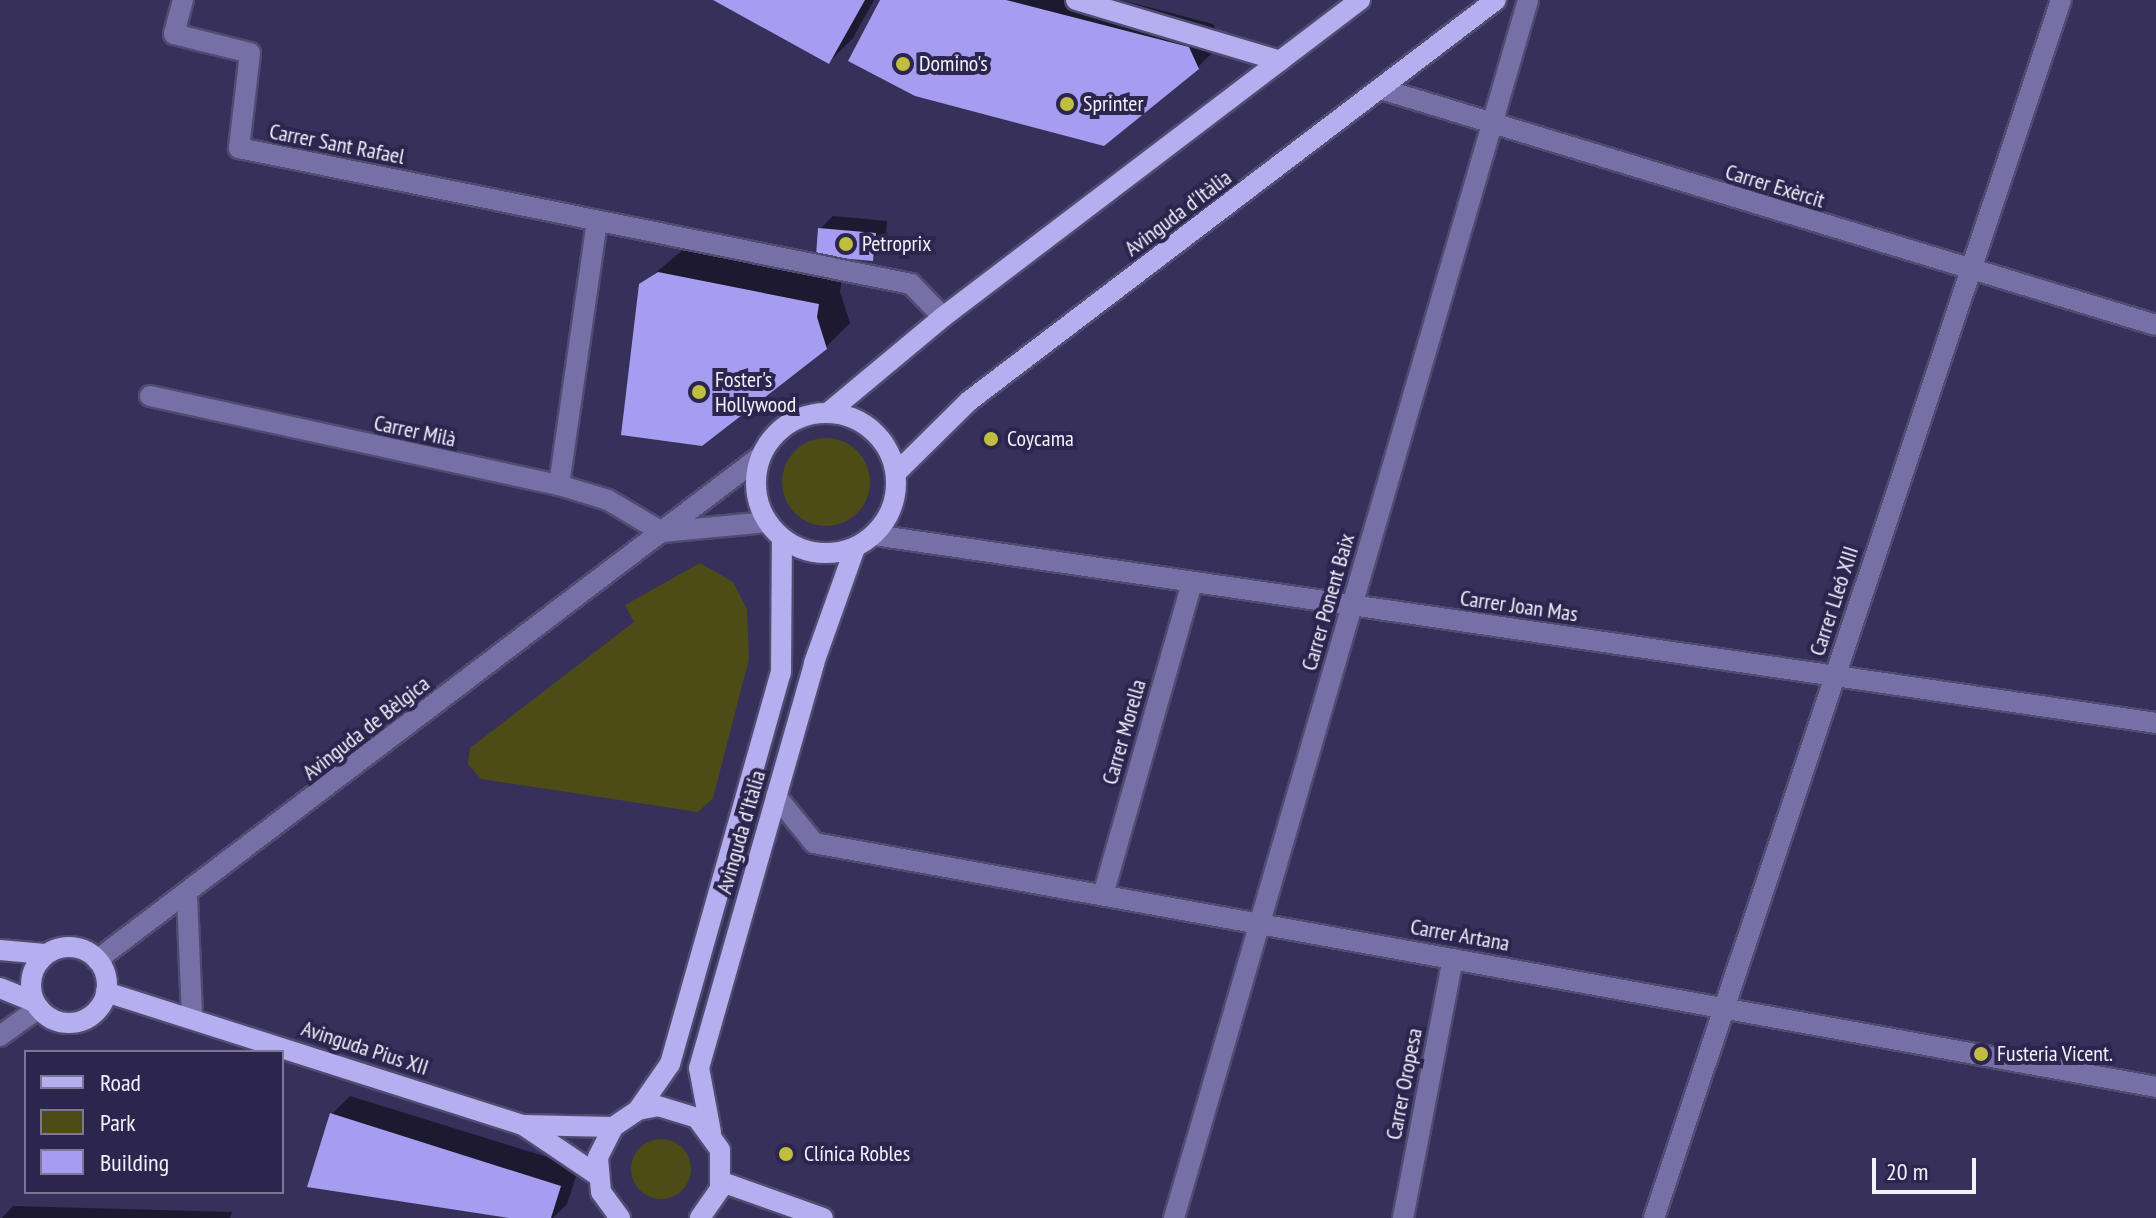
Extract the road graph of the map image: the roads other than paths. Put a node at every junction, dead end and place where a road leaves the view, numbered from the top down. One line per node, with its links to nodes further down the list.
1 (183, 0): 10 (street, Carrer Sant Rafael)
2 (1076, 0): 7 (main road)
3 (1360, 0): 7 (main road)
4 (1496, 0): 8 (main road, Avinguda d'Itàlia)
5 (1528, 0): 9 (street, Carrer Ponent Baix)
6 (2061, 0): 11 (street, Carrer Lleó XIII)
7 (1280, 61): 12 (main road)
8 (1381, 89): 9 (street, Carrer Exèrcit); 17 (main road, Avinguda d'Itàlia)
9 (1491, 125): 11 (street, Carrer Exèrcit); 25 (street, Carrer Ponent Baix)
10 (597, 221): 12 (street, Carrer Sant Rafael); 18 (street)
11 (1970, 270): 13 (street, Carrer Exèrcit); 26 (street, Carrer Lleó XIII)
12 (943, 317): 15 (main road)
13 (2156, 325)
14 (150, 396): 18 (street, Carrer Milà)
15 (829, 412): 16 (main road); 17 (main road)
16 (761, 456): 19 (main road); 20 (street, Avinguda de Bèlgica)
17 (896, 473): 21 (main road)
18 (559, 485): 20 (street, Carrer Milà)
19 (768, 522): 20 (street); 22 (main road)
20 (662, 532): 30 (street, Avinguda de Bèlgica)
21 (874, 535): 23 (main road); 24 (street, Carrer Joan Mas)
22 (782, 538): 23 (main road); 43 (main road, Avinguda d'Itàlia)
23 (855, 548): 28 (main road, Avinguda d'Itàlia)
24 (1192, 582): 25 (street, Carrer Joan Mas); 29 (street, Carrer Morella)
25 (1352, 606): 26 (street, Carrer Joan Mas); 31 (street, Carrer Ponent Baix)
26 (1835, 676): 27 (street, Carrer Joan Mas); 39 (street, Carrer Lleó XIII)
27 (2156, 723)
28 (776, 796): 29 (street, Carrer Artana); 46 (main road, Avinguda d'Itàlia)
29 (1103, 895): 31 (street, Carrer Artana)
30 (187, 896): 35 (street, Avinguda de Bèlgica); 40 (street)
31 (1260, 923): 34 (street, Carrer Artana); 52 (street, Carrer Ponent Baix)
32 (0, 950): 33 (main road)
33 (45, 954): 35 (main road); 38 (main road)
34 (1453, 959): 39 (street, Carrer Artana); 53 (street, Carrer Oropesa)
35 (97, 960): 37 (main road)
36 (0, 988): 38 (main road)
37 (106, 992): 38 (main road); 40 (main road, Avinguda Pius XII)
38 (36, 1004): 41 (street)
39 (1724, 1008): 42 (street, Carrer Artana); 54 (street, Carrer Lleó XIII)
40 (192, 1016): 44 (main road, Avinguda Pius XII)
41 (0, 1036)
42 (2156, 1087)
43 (638, 1110): 45 (main road); 46 (main road)
44 (523, 1125): 45 (main road, Avinguda Pius XII); 47 (main road, Avinguda Pius XII)
45 (613, 1127): 47 (main road)
46 (711, 1132): 48 (main road, Avinguda d'Itàlia)
47 (597, 1175): 49 (main road)
48 (722, 1182): 50 (main road); 51 (main road)
49 (614, 1215)
50 (700, 1218)
51 (823, 1218)
52 (1174, 1218)
53 (1403, 1218)
54 (1654, 1218)

